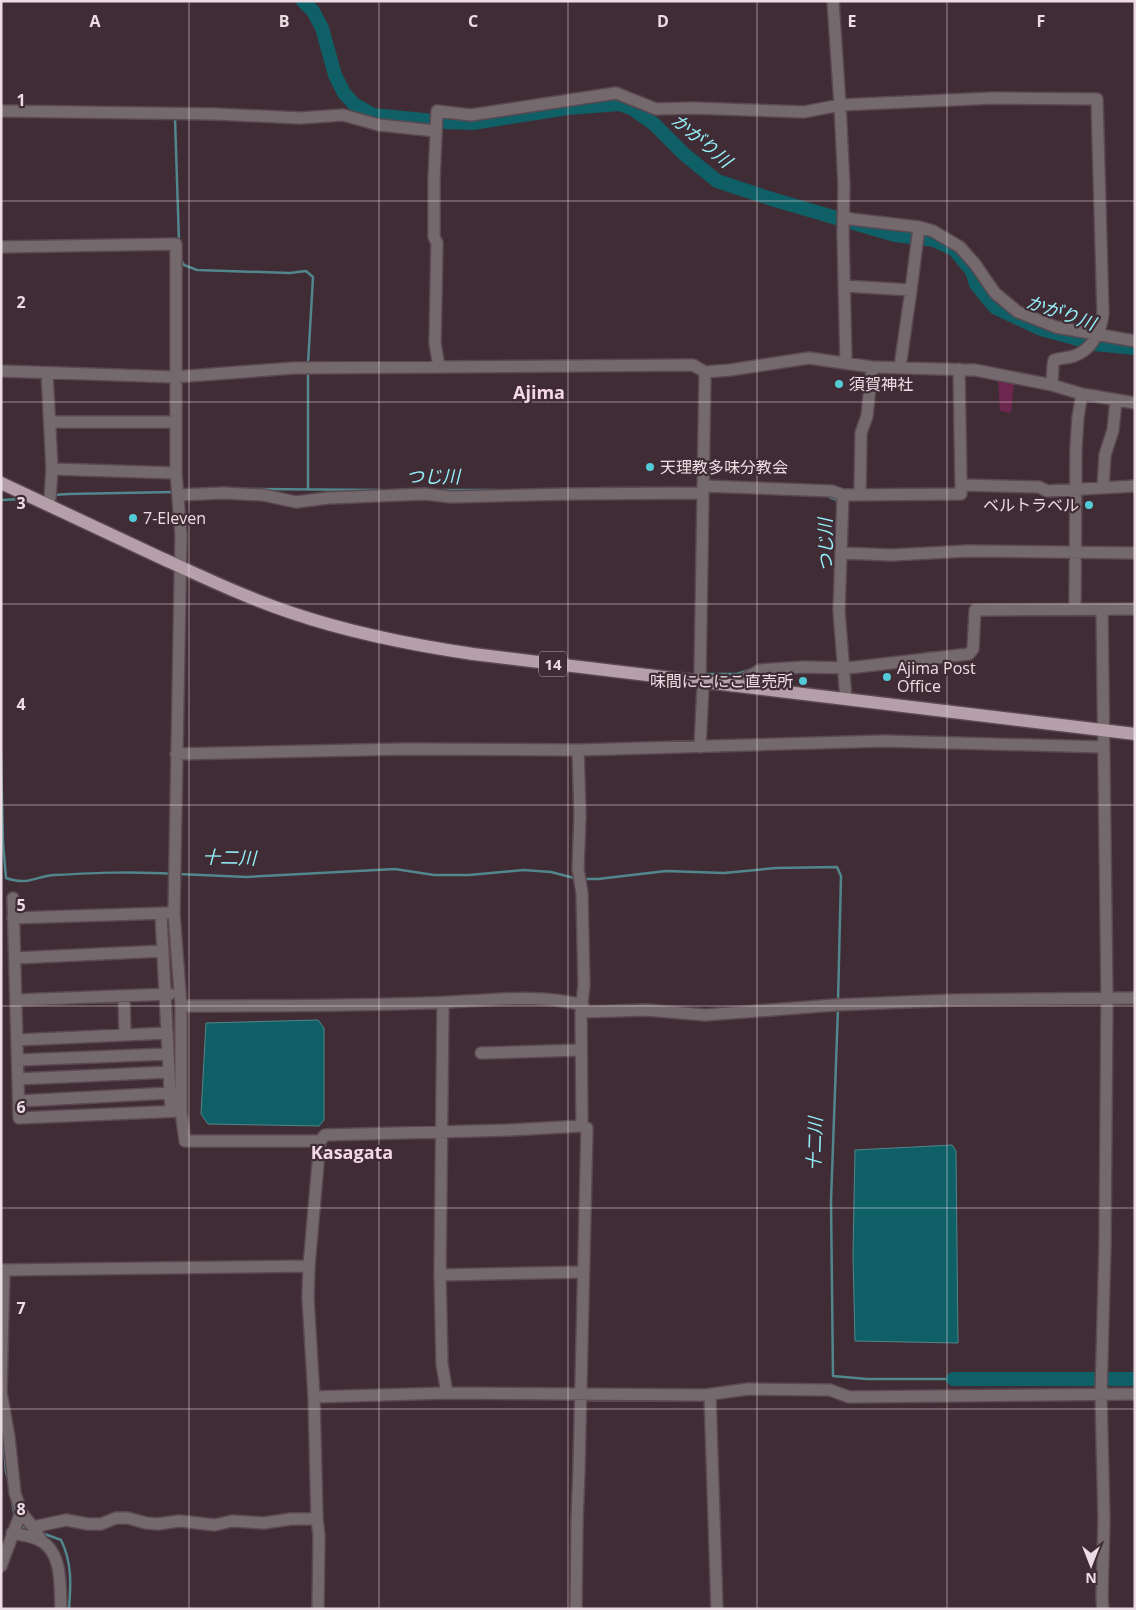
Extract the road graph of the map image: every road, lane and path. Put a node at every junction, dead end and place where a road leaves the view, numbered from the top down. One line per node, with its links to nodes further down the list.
1 (833, 1): 2 (street)
2 (840, 105): 4 (street); 5 (street); 10 (street)
3 (1, 111): 4 (street)
4 (436, 131): 13 (street)
5 (843, 216): 6 (street); 8 (street)
6 (919, 227): 9 (street); 10 (street)
7 (1, 247): 20 (street)
8 (844, 286): 9 (street); 12 (street)
9 (911, 290): 15 (street)
10 (1098, 334): 11 (street); 21 (street)
11 (1135, 341)
12 (846, 363): 14 (street); 18 (street)
13 (439, 367): 18 (street); 20 (street)
14 (872, 367): 15 (street); 35 (street)
15 (900, 367): 16 (street)
16 (959, 369): 21 (street); 30 (street)
17 (1, 371): 19 (street)
18 (704, 372): 33 (street)
19 (47, 373): 20 (street); 25 (street)
20 (175, 376): 26 (street)
21 (1052, 385): 22 (street)
22 (1082, 394): 23 (street); 34 (street)
23 (1116, 400): 24 (street); 32 (street)
24 (1135, 403)
25 (51, 422): 26 (street); 27 (street)
26 (176, 422): 28 (street)
27 (52, 469): 28 (street); 38 (street)
28 (176, 473): 36 (street)
29 (1, 483): 38 (main road, 14)
30 (961, 485): 34 (street); 35 (street)
31 (1135, 486): 32 (street)
32 (1103, 487): 34 (street)
33 (703, 490): 36 (street); 37 (street); 47 (street)
34 (1076, 491): 39 (street)
35 (860, 494): 37 (street)
36 (178, 495): 42 (street)
37 (843, 495): 40 (street)
38 (50, 498): 42 (main road, 14)
39 (1074, 551): 40 (street); 41 (street); 43 (street)
40 (841, 553): 46 (street)
41 (1135, 554)
42 (180, 567): 47 (main road, 14); 55 (street)
43 (1075, 608): 44 (street); 46 (street)
44 (1102, 609): 45 (street); 50 (street)
45 (1135, 609)
46 (844, 668): 48 (street); 49 (street)
47 (701, 682): 48 (main road, 14); 52 (street)
48 (732, 686): 49 (main road, 14)
49 (846, 699): 50 (main road, 14)
50 (1103, 731): 51 (main road, 14); 53 (street)
51 (1135, 734)
52 (700, 746): 53 (street); 54 (street)
53 (1103, 746): 65 (street)
54 (578, 750): 55 (street); 70 (street)
55 (176, 754): 57 (street)
56 (13, 898): 59 (street)
57 (174, 913): 58 (street); 63 (street)
58 (161, 914): 59 (street); 60 (street)
59 (14, 918): 61 (street)
60 (163, 951): 61 (street); 62 (street)
61 (15, 958): 67 (street)
62 (165, 994): 63 (street); 64 (street); 71 (street)
63 (180, 994): 69 (street)
64 (124, 996): 67 (street); 72 (street)
65 (1108, 997): 66 (street); 70 (street); 94 (street)
66 (1135, 998)
67 (16, 1000): 73 (street)
68 (443, 1003): 69 (street); 70 (street); 84 (street)
69 (181, 1006): 82 (street)
70 (582, 1008): 74 (street)
71 (167, 1033): 72 (street); 76 (street)
72 (125, 1035): 73 (street)
73 (17, 1040): 77 (street)
74 (581, 1050): 75 (street); 83 (street)
75 (481, 1053)
76 (168, 1054): 77 (street); 78 (street)
77 (18, 1060): 79 (street)
78 (169, 1072): 79 (street); 80 (street)
79 (18, 1079): 81 (street)
80 (170, 1093): 81 (street); 82 (street)
81 (19, 1101): 82 (street)
82 (176, 1111): 85 (street)
83 (582, 1126): 84 (street); 88 (street)
84 (441, 1132): 85 (street); 89 (street)
85 (320, 1141): 86 (street)
86 (309, 1266): 87 (street); 95 (street)
87 (3, 1270): 96 (street)
88 (584, 1272): 89 (street); 91 (street)
89 (440, 1275): 90 (street)
90 (447, 1393): 91 (street); 95 (street)
91 (581, 1394): 92 (street); 105 (street)
92 (710, 1394): 94 (street); 106 (street)
93 (1135, 1394): 94 (street)
94 (1101, 1395): 107 (street)
95 (314, 1397): 98 (street)
96 (5, 1436): 97 (street)
97 (21, 1512): 99 (street); 100 (street)
98 (317, 1520): 99 (street); 104 (street)
99 (34, 1526): 101 (street)
100 (12, 1532): 101 (street); 102 (street)
101 (41, 1540): 103 (street)
102 (1, 1566)
103 (61, 1609)
104 (318, 1609)
105 (576, 1609)
106 (717, 1609)
107 (1103, 1609)

